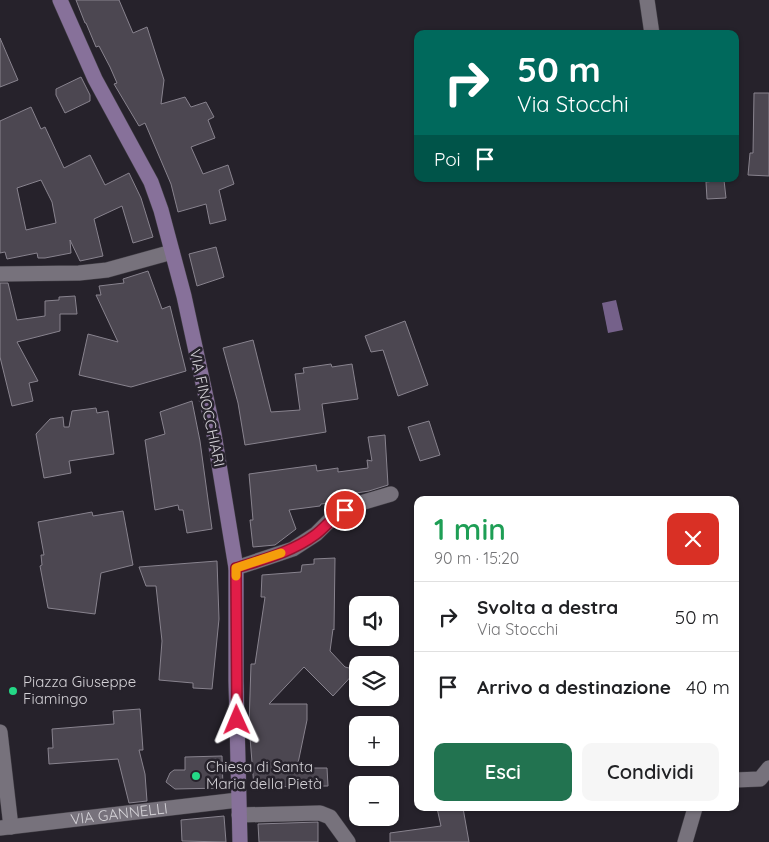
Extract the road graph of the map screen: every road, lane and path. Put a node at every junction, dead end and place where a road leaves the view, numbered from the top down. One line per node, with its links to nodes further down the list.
1 (60, 0): 4 (street, VIA FINOCCHIARI)
2 (647, 0): 3 (street)
3 (651, 30)
4 (172, 252): 5 (street); 7 (street, VIA FINOCCHIARI)
5 (0, 274)
6 (391, 494): 7 (street)
7 (236, 568): 11 (street, VIA FINOCCHIARI)
8 (0, 732): 13 (street)
9 (769, 768): 10 (street)
10 (739, 780)
11 (239, 808): 13 (street, VIA GANNELLI); 14 (street, VIA FINOCCHIARI); 15 (street, VIA GANNELLI)
12 (694, 811): 16 (street)
13 (6, 828)
14 (240, 842)
15 (348, 842)
16 (685, 842)

